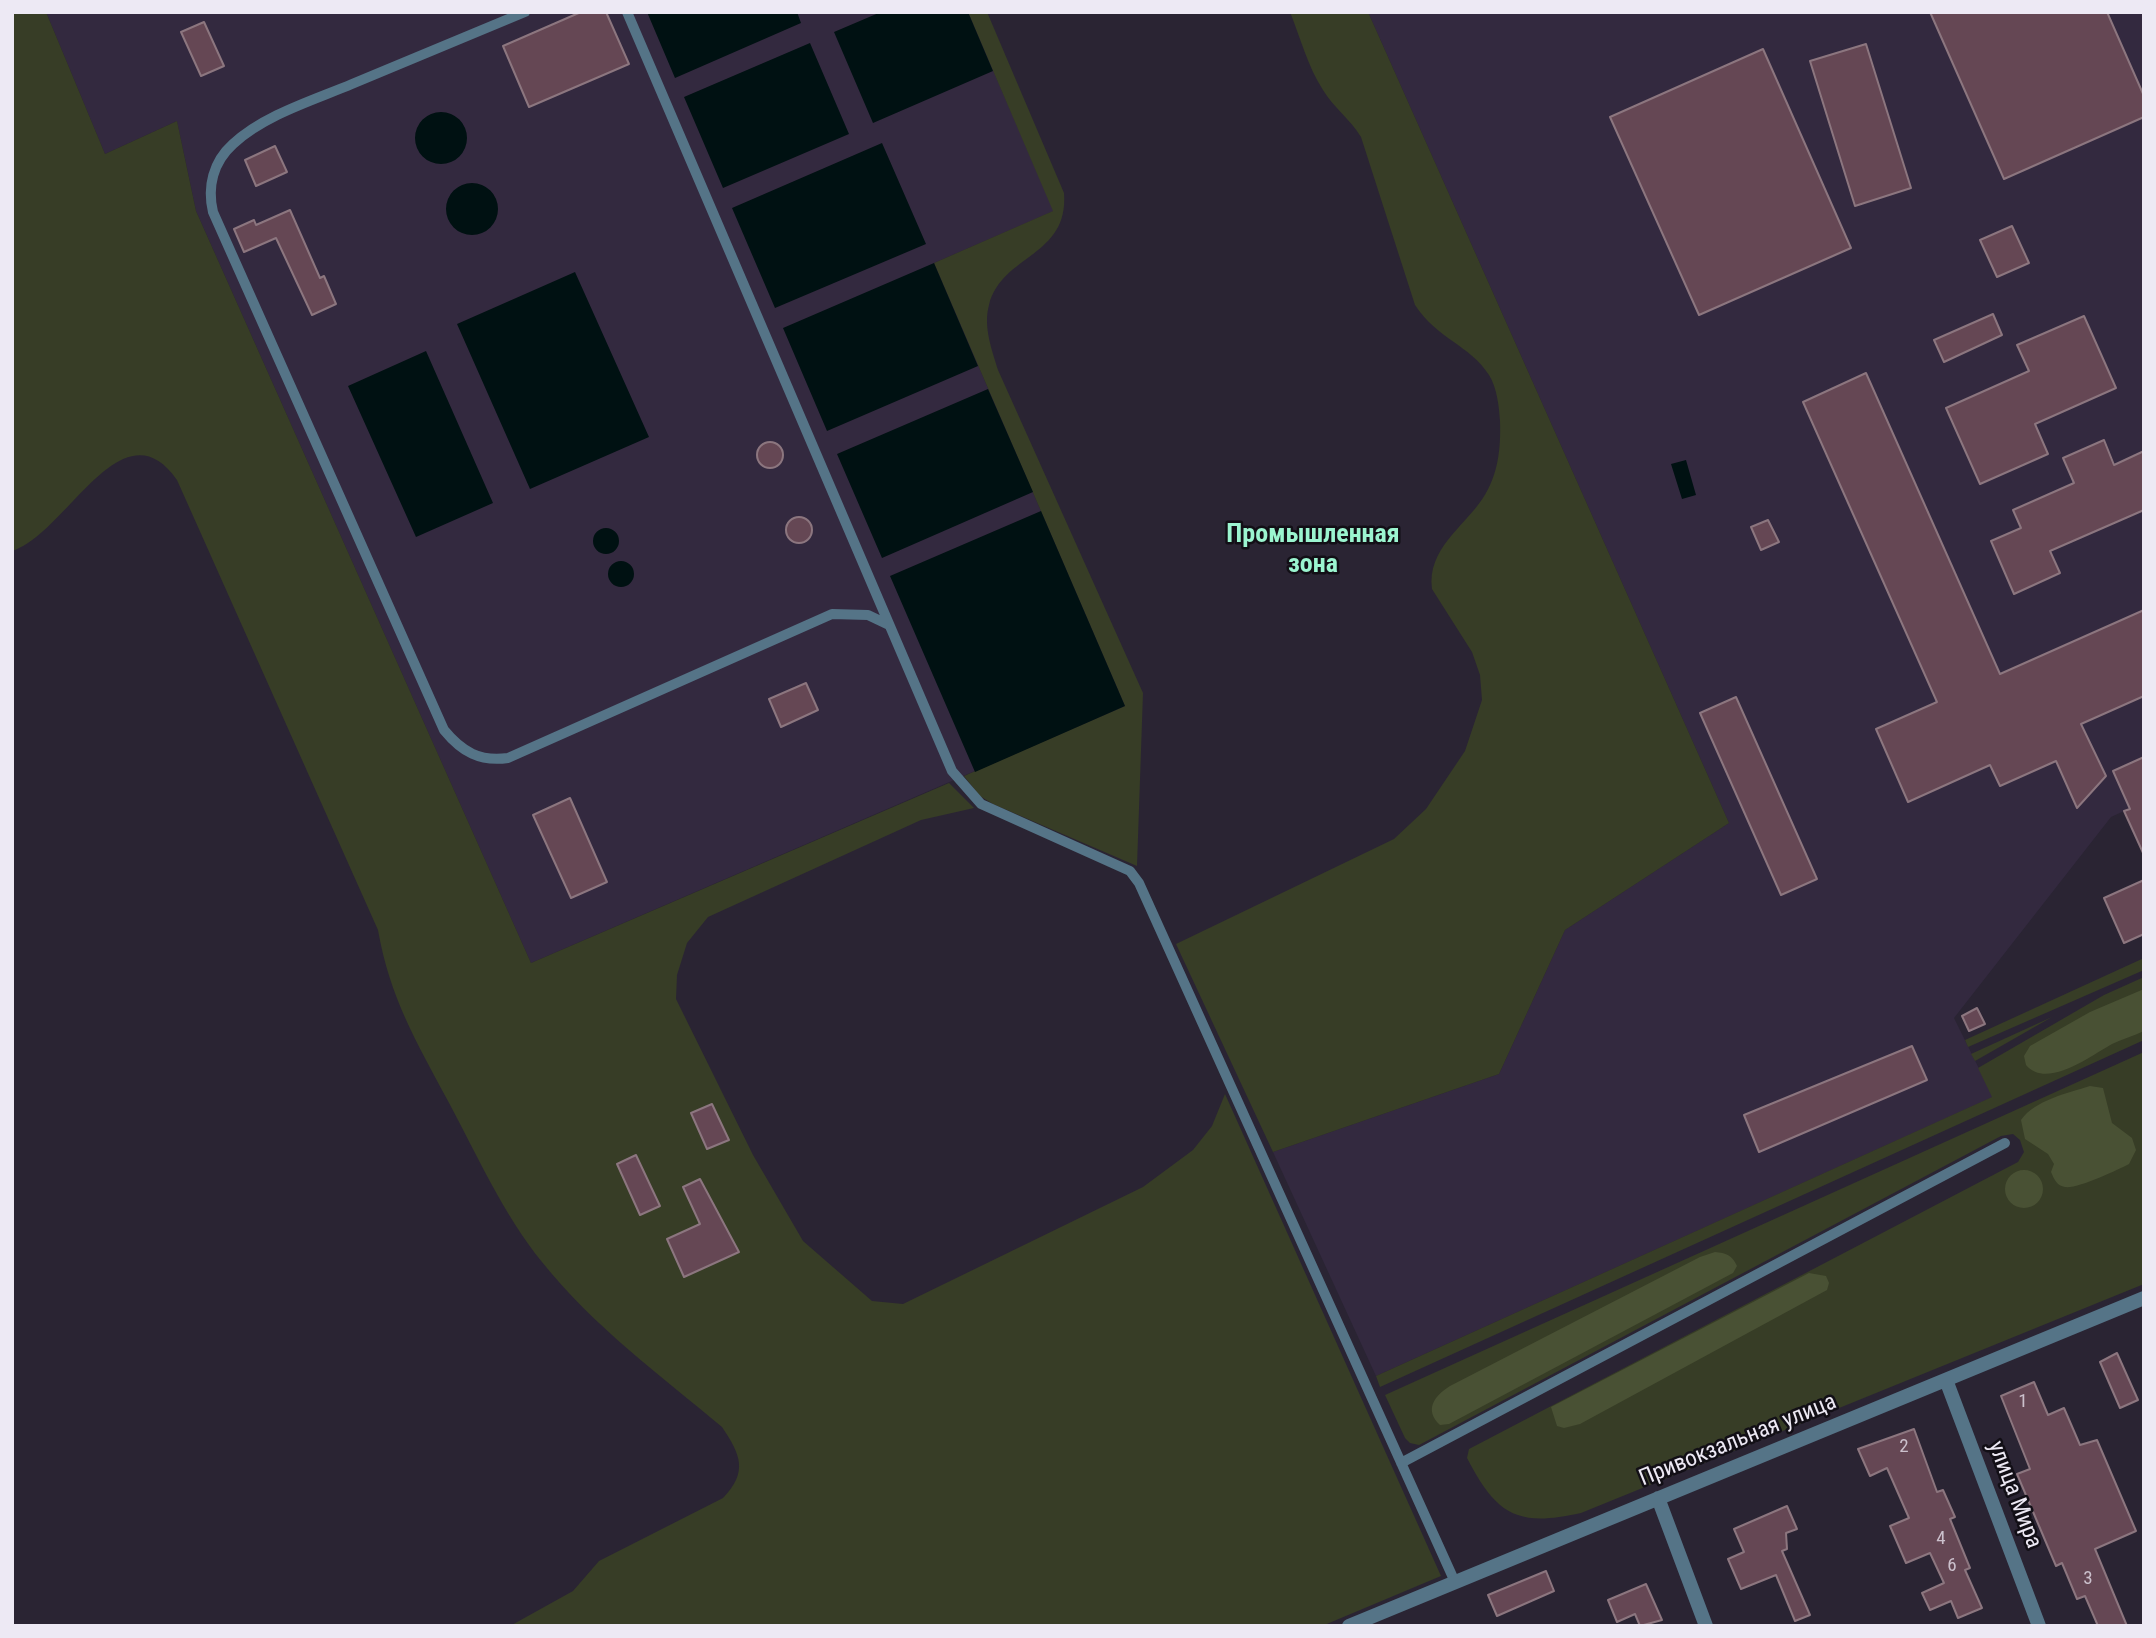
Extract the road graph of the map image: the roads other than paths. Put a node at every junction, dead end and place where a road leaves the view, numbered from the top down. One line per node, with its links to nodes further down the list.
1 (525, 12): 3 (lane)
2 (627, 12): 3 (lane)
3 (889, 625): 7 (lane)
4 (2005, 1143): 7 (lane)
5 (2144, 1298): 6 (street, Привокзальная улица)
6 (1946, 1380): 8 (street, Привокзальная улица); 12 (street, улица Мира)
7 (1401, 1463): 9 (lane)
8 (1658, 1498): 9 (street, Привокзальная улица); 11 (street)
9 (1455, 1582): 10 (street, Привокзальная улица)
10 (1349, 1626)
11 (1706, 1626)
12 (2039, 1626)

